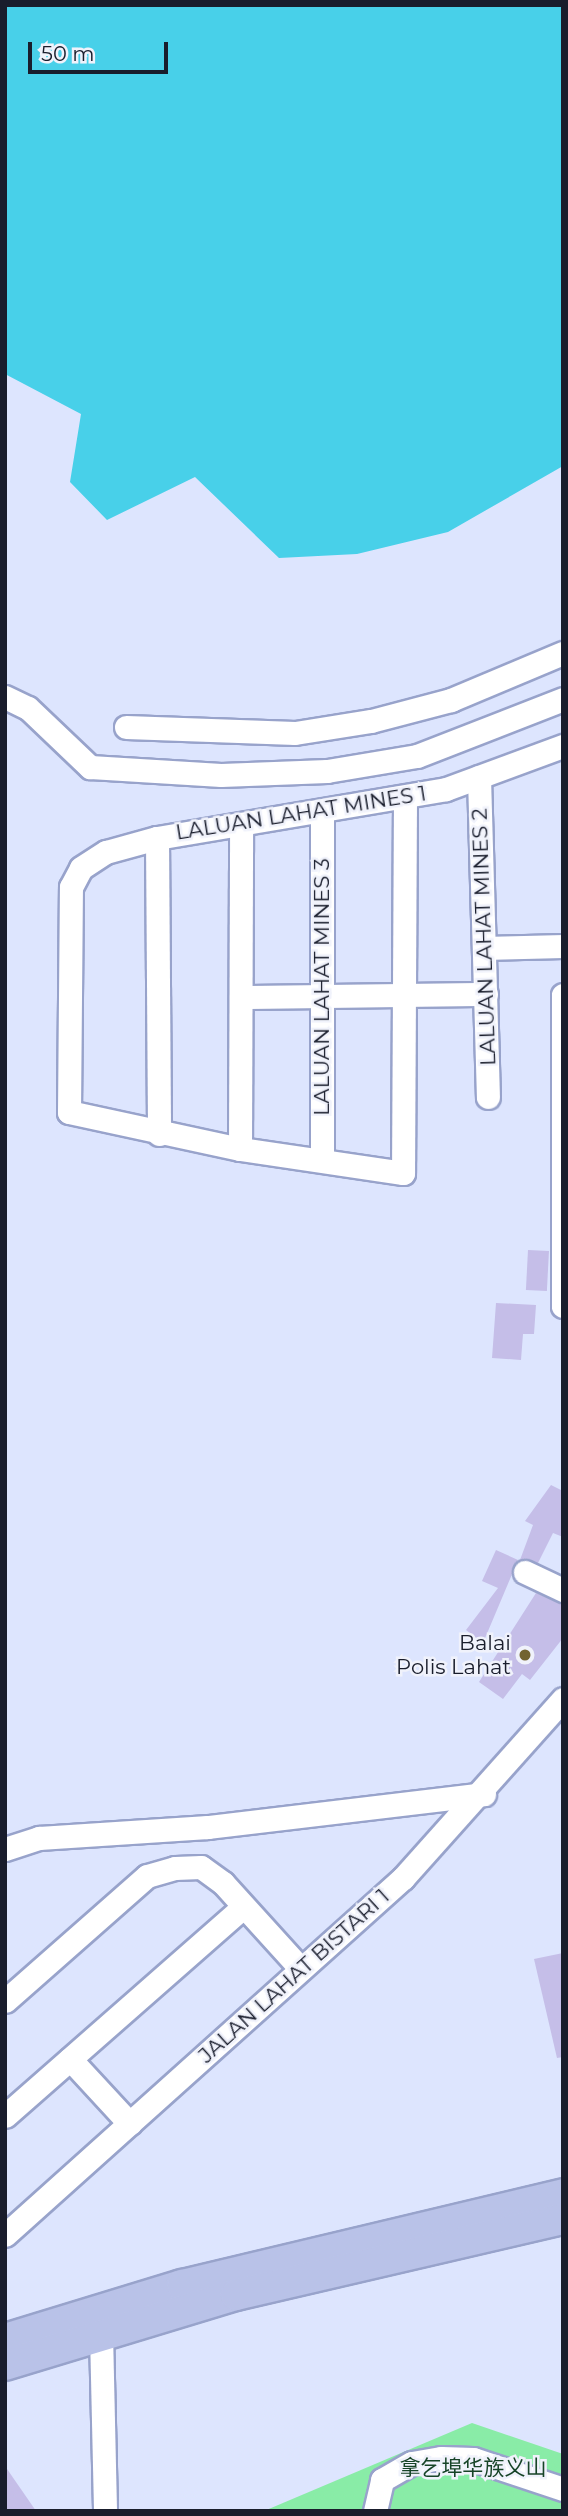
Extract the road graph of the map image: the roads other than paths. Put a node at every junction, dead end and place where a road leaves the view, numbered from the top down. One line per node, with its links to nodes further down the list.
1 (563, 653): 4 (street)
2 (5, 697): 3 (street)
3 (563, 699)
4 (126, 727)
5 (563, 746): 6 (street, LALUAN LAHAT MINES 1)
6 (480, 777): 7 (street, LALUAN LAHAT MINES 1); 12 (street, LALUAN LAHAT MINES 2)
7 (405, 798): 8 (street, LALUAN LAHAT MINES 1); 13 (street)
8 (322, 814): 9 (street, LALUAN LAHAT MINES 1); 16 (street, LALUAN LAHAT MINES 3)
9 (241, 825): 10 (street, LALUAN LAHAT MINES 1); 17 (street)
10 (157, 838): 20 (street); 20 (street, LALUAN LAHAT MINES 1)
11 (563, 946): 12 (street)
12 (485, 948): 14 (street, LALUAN LAHAT MINES 2)
13 (406, 993): 14 (street); 16 (street); 22 (street)
14 (485, 994): 19 (street, LALUAN LAHAT MINES 2)
15 (563, 995): 18 (street)
16 (323, 996): 17 (street); 22 (street, LALUAN LAHAT MINES 3)
17 (241, 997): 21 (street)
18 (562, 1080): 23 (street)
19 (488, 1097)
20 (159, 1133): 21 (street)
21 (240, 1149): 22 (street)
22 (322, 1160)
23 (563, 1295): 24 (street)
24 (563, 1306)
25 (525, 1572): 26 (street)
26 (563, 1590)
27 (563, 1699): 28 (street, JALAN LAHAT BISTARI 1)
28 (484, 1794): 29 (street); 31 (street, JALAN LAHAT BISTARI 1)
29 (5, 1849)
30 (243, 1906): 31 (street); 32 (street); 33 (street)
31 (301, 1969): 35 (street, JALAN LAHAT BISTARI 1)
32 (5, 2001)
33 (70, 2059): 34 (street); 35 (street)
34 (5, 2116)
35 (130, 2124): 38 (street, JALAN LAHAT BISTARI 1)
36 (563, 2194): 40 (main road)
37 (563, 2219): 39 (main road)
38 (5, 2235)
39 (101, 2333): 41 (main road); 43 (street)
40 (10, 2336)
41 (5, 2365)
42 (563, 2489): 44 (street)
43 (106, 2511)
44 (375, 2511)

